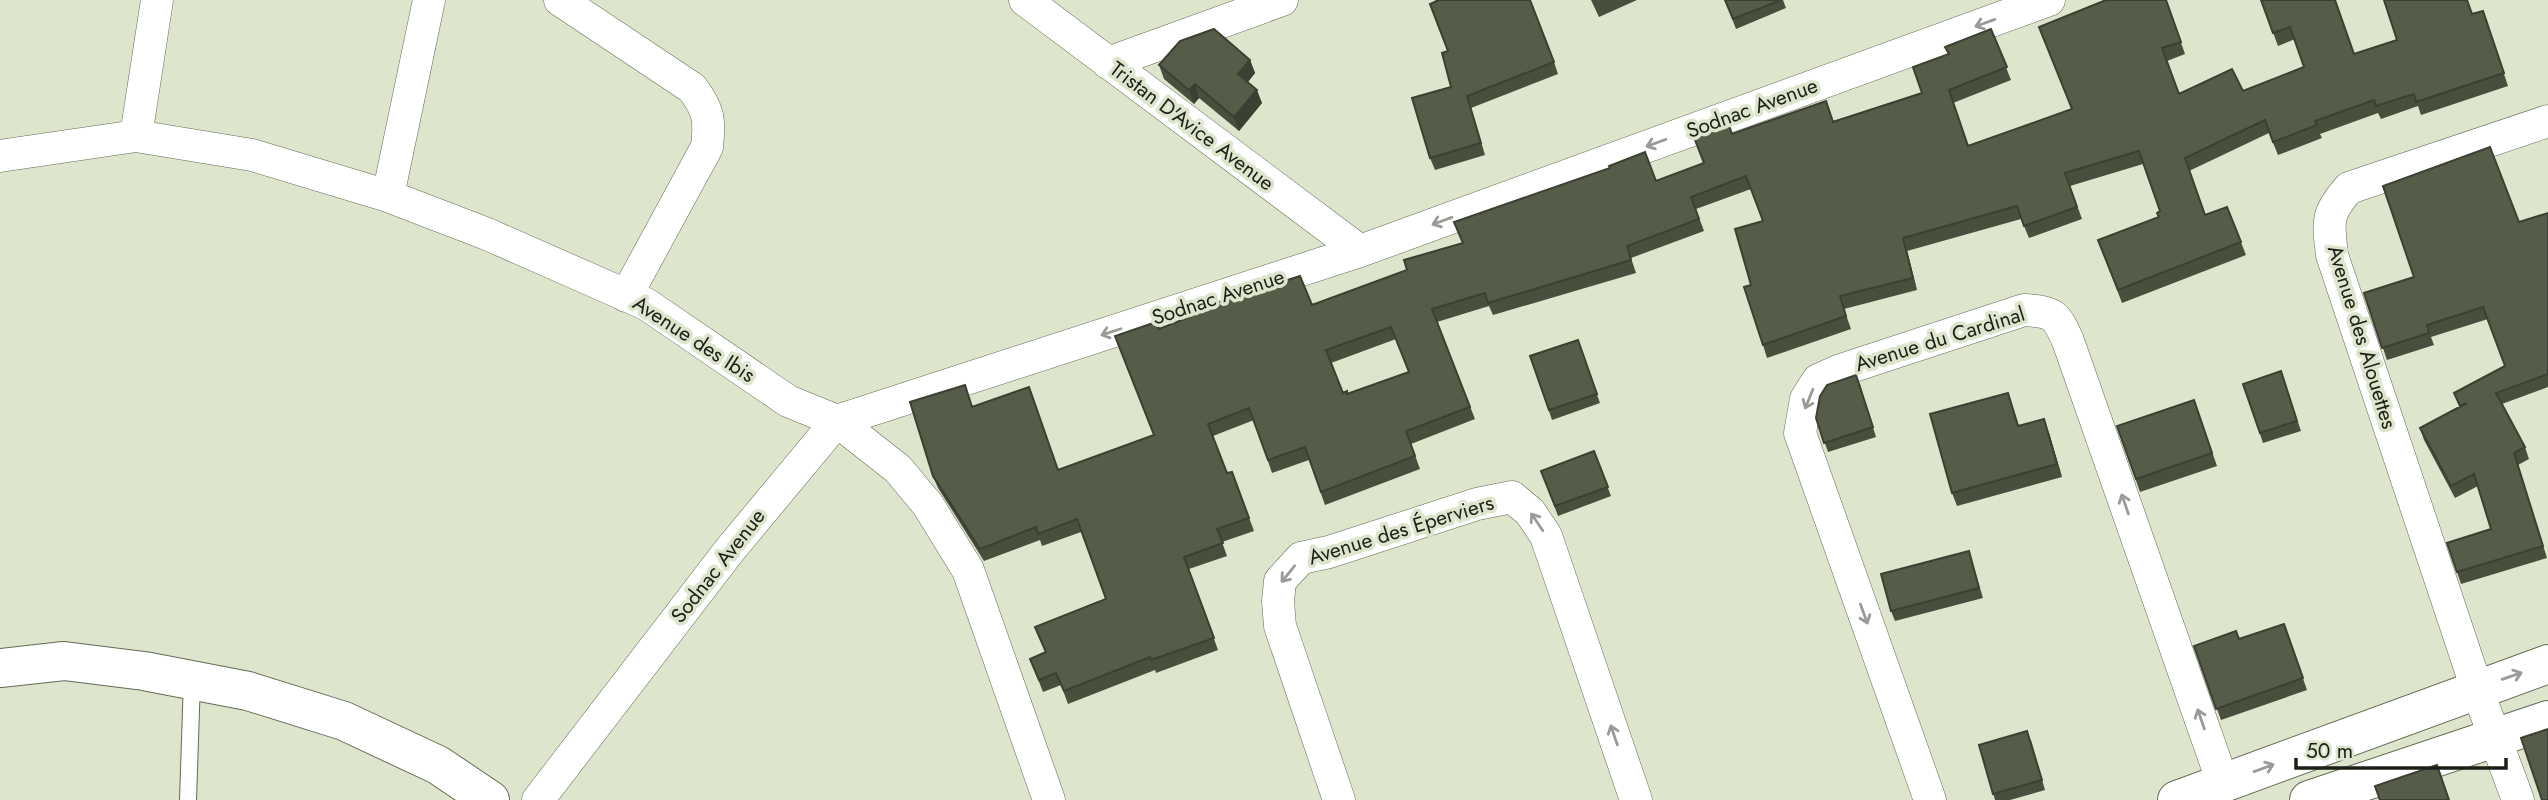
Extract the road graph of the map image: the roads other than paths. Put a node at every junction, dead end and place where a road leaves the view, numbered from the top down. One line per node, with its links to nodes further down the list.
1 (157, 0): 9 (street)
2 (429, 0): 11 (street)
3 (560, 0): 13 (street)
4 (1025, 0): 7 (street, Tristan D'Avice Avenue)
5 (1282, 0): 7 (street)
6 (2049, 0): 12 (street, Sodnac Avenue, one-way to 12)
7 (1108, 63): 12 (street, Tristan D'Avice Avenue)
8 (2548, 121): 18 (street, Avenue des Alouettes)
9 (136, 136): 10 (street, Avenue des Ibis); 11 (street, Avenue des Ibis)
10 (0, 156)
11 (388, 195): 13 (street, Avenue des Ibis)
12 (1360, 251): 14 (street, Sodnac Avenue, one-way to 14)
13 (626, 296): 14 (street, Avenue des Ibis)
14 (838, 421): 24 (street, Sodnac Avenue); 25 (street, Avenue des Ibis)
15 (2548, 664): 18 (main road, one-way to 15)
16 (0, 668): 17 (main road)
17 (192, 680): 22 (lane); 23 (main road)
18 (2477, 689): 20 (street, Avenue des Alouettes); 21 (main road, one-way to 18)
19 (2548, 720): 20 (main road)
20 (2496, 739): 30 (main road); 31 (street, Avenue des Alouettes)
21 (2223, 783): 28 (street, Avenue du Cardinal, one-way to 28); 29 (main road)
22 (188, 800)
23 (490, 800)
24 (538, 800)
25 (1049, 800)
26 (1339, 800): 27 (street, Avenue des Éperviers, one-way to 26)
27 (1636, 800)
28 (1930, 800)
29 (2177, 800)
30 (2309, 800)
31 (2518, 800)

